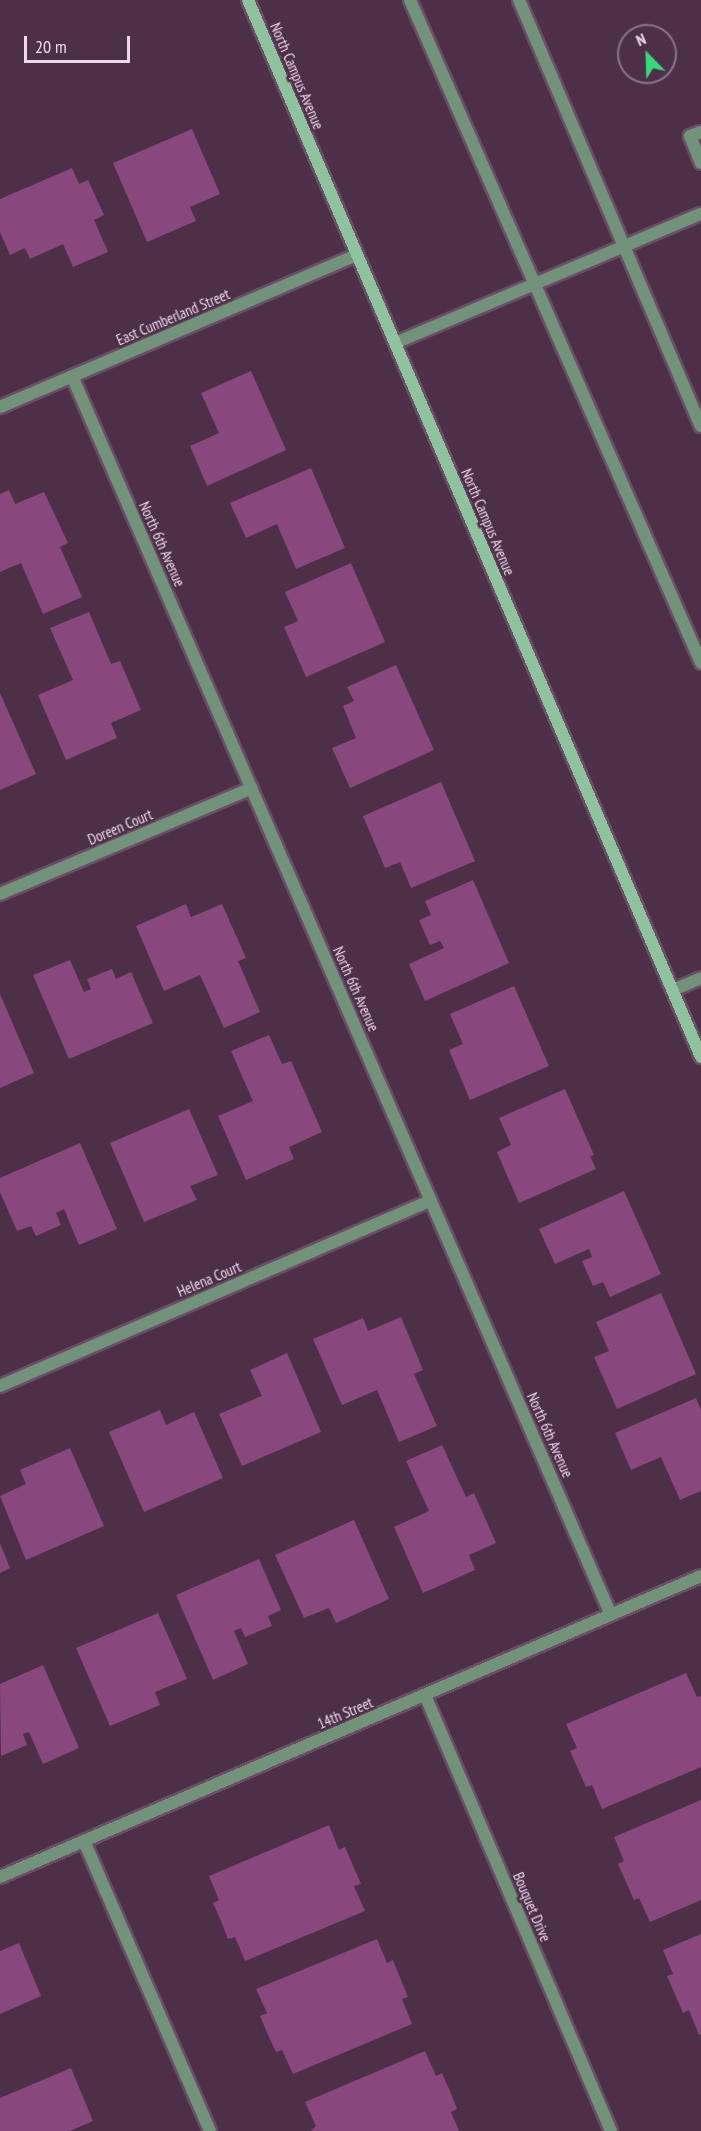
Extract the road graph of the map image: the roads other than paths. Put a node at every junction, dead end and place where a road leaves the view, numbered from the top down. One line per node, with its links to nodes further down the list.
1 (248, 0): 8 (main road, North Campus Avenue)
2 (410, 0): 9 (street)
3 (519, 0): 7 (street)
4 (701, 132): 5 (street)
5 (701, 163)
6 (701, 214): 7 (street)
7 (625, 246): 9 (street); 13 (street)
8 (357, 255): 10 (main road, North Campus Avenue); 11 (street, East Cumberland Street)
9 (535, 284): 10 (street); 14 (street)
10 (395, 343): 18 (main road, North Campus Avenue)
11 (72, 376): 12 (street, East Cumberland Street); 15 (street, North 6th Avenue)
12 (0, 407)
13 (701, 426)
14 (701, 663)
15 (252, 788): 16 (street, Doreen Court); 20 (street, North 6th Avenue)
16 (0, 894)
17 (701, 978): 18 (street)
18 (673, 990): 19 (main road, North Campus Avenue)
19 (701, 1057)
20 (431, 1200): 21 (street, Helena Court); 23 (street, North 6th Avenue)
21 (0, 1386)
22 (701, 1576): 23 (street, 14th Street)
23 (611, 1615): 24 (street, 14th Street)
24 (425, 1695): 25 (street, 14th Street); 28 (street, Bouquet Drive)
25 (84, 1841): 26 (street, 14th Street); 27 (street)
26 (0, 1876)
27 (210, 2131)
28 (611, 2131)

